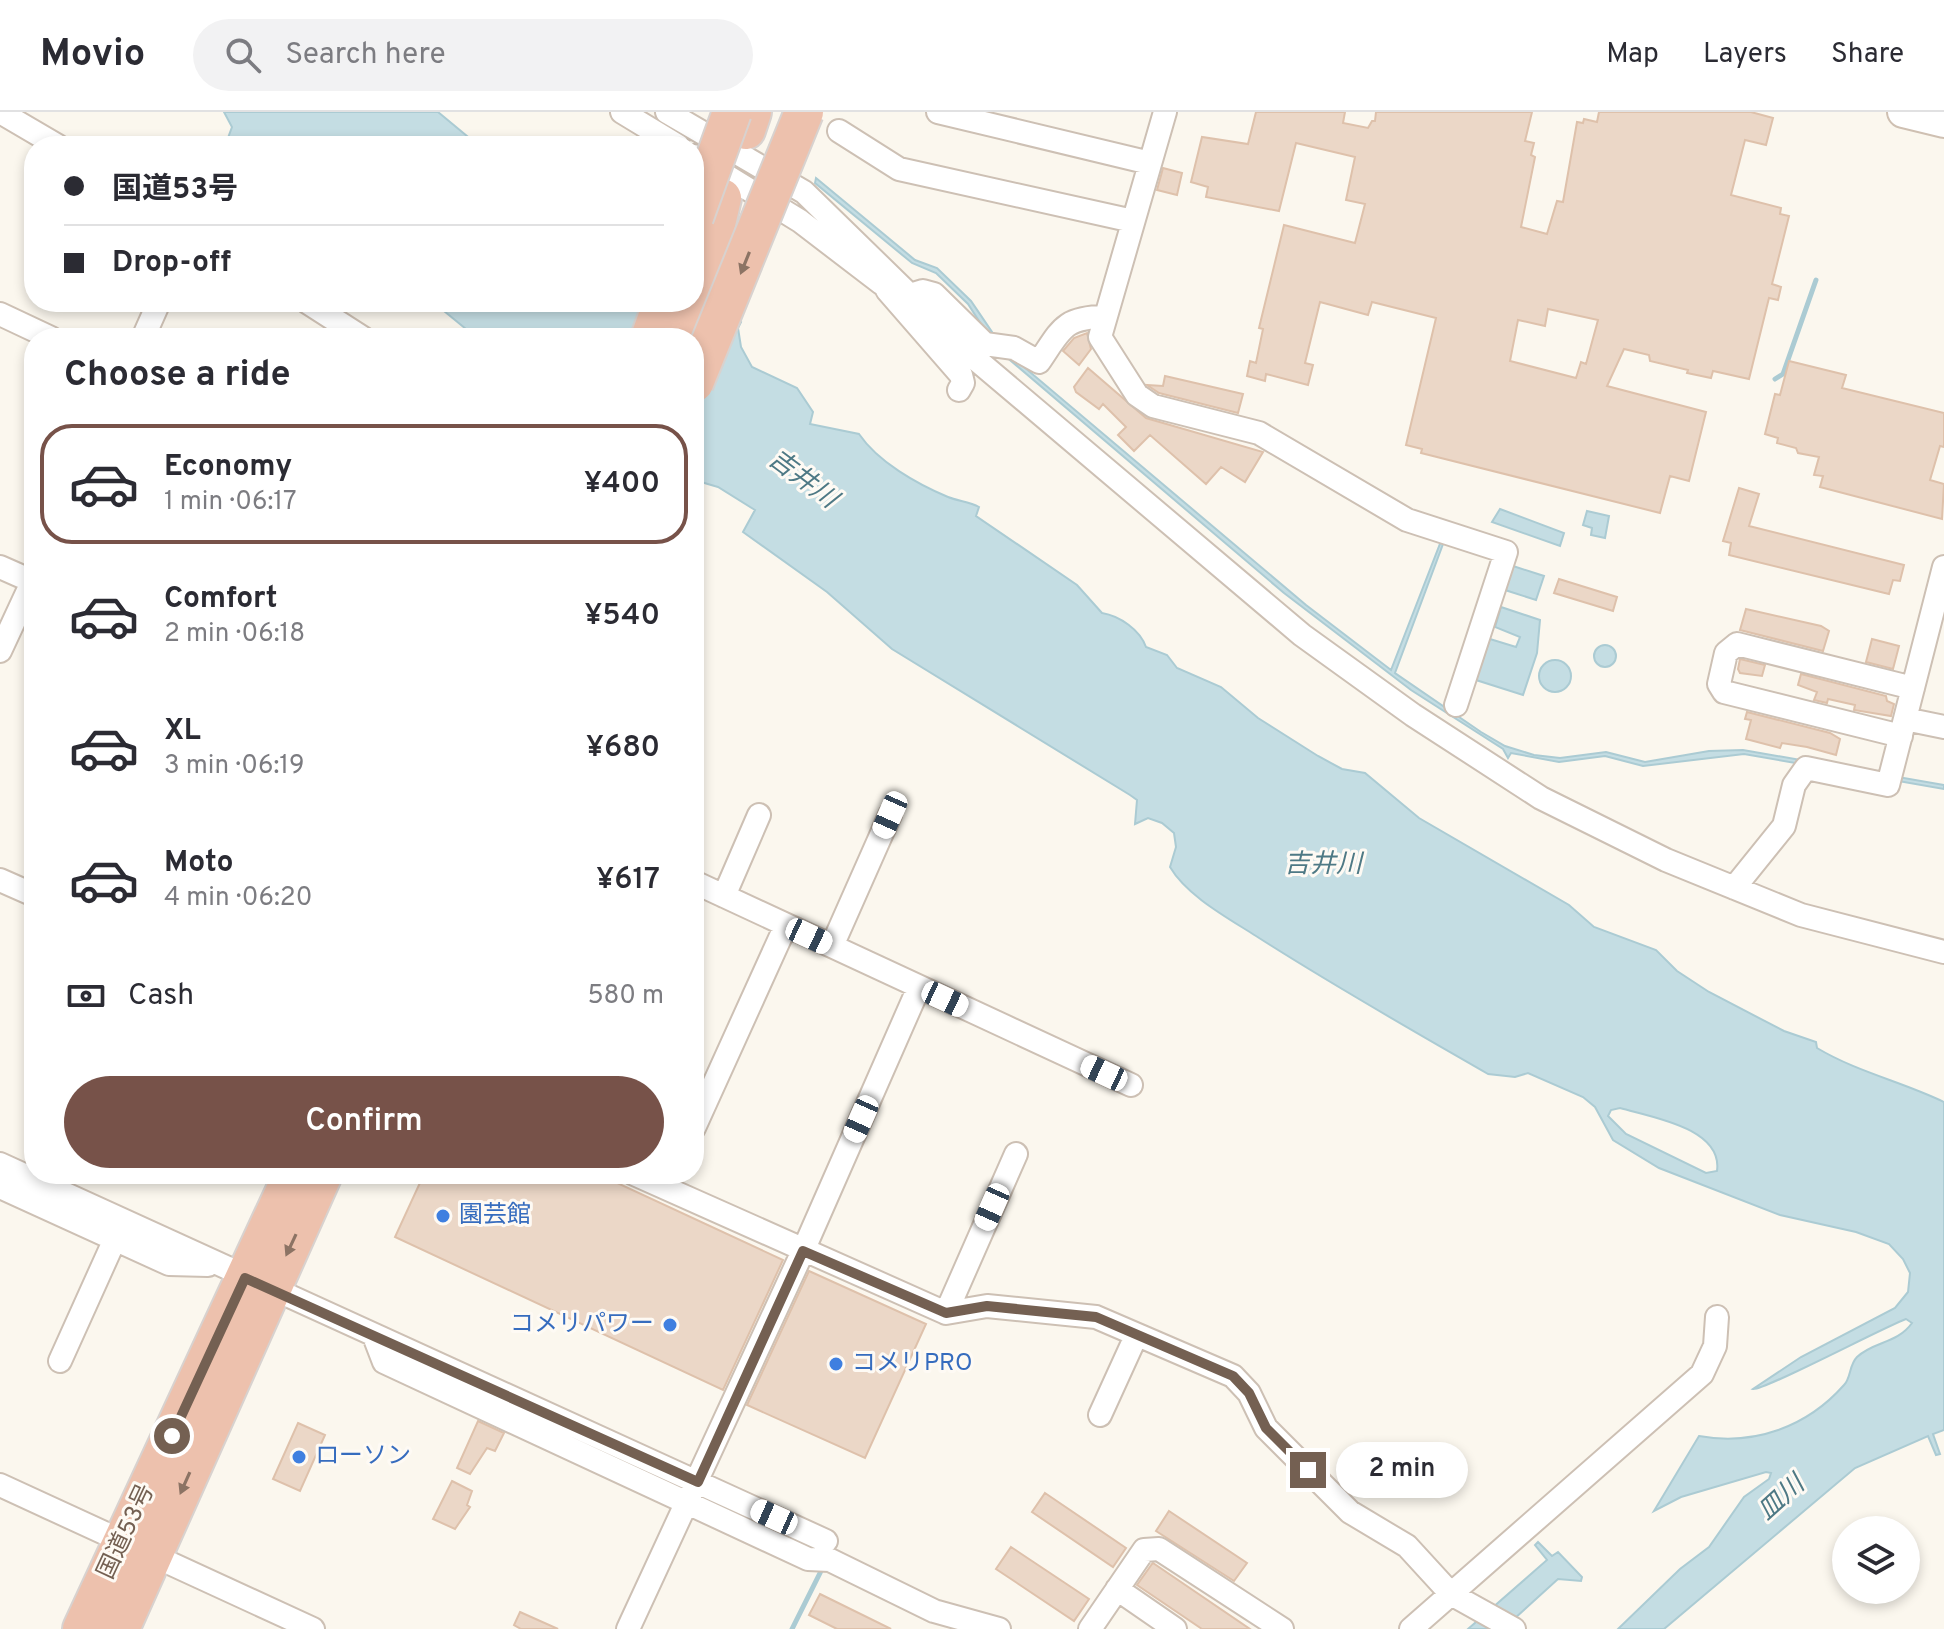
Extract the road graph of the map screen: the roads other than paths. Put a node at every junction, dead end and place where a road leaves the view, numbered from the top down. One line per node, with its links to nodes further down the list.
1 (0, 112): 12 (street)
2 (622, 112): 13 (street)
3 (667, 112): 20 (street)
4 (732, 112): 16 (highway, bridge)
5 (752, 112): 16 (highway)
6 (804, 112): 26 (highway, one-way to 26, bridge)
7 (938, 112): 15 (street)
8 (1165, 112): 15 (street)
9 (1903, 112): 10 (street)
10 (1944, 122)
11 (839, 131): 17 (street)
12 (41, 136)
13 (662, 136)
14 (704, 162): 19 (street)
15 (1150, 163): 17 (street)
16 (708, 208): 18 (highway)
17 (1133, 221): 23 (street)
18 (704, 237)
19 (881, 283): 20 (street); 27 (street)
20 (910, 295): 23 (street); 42 (street)
21 (323, 312): 25 (street)
22 (0, 314): 24 (street)
23 (1105, 317): 35 (street)
24 (30, 328)
25 (347, 328)
26 (704, 358)
27 (959, 390)
28 (0, 567): 30 (street)
29 (1944, 567): 32 (street)
30 (24, 577)
31 (24, 600): 33 (street)
32 (1936, 629): 34 (street)
33 (0, 651)
34 (1913, 688): 36 (street); 36 (street)
35 (1456, 705)
36 (1903, 727): 37 (street); 42 (street)
37 (1944, 727)
38 (759, 815): 44 (street)
39 (890, 815): 46 (street)
40 (0, 880): 43 (street)
41 (704, 887): 44 (street)
42 (1734, 888): 47 (street)
43 (24, 891)
44 (724, 896): 45 (street)
45 (786, 925): 46 (street); 50 (street)
46 (832, 946): 48 (street)
47 (1944, 952)
48 (919, 987): 49 (street); 60 (street)
49 (1131, 1085)
50 (704, 1106)
51 (1016, 1154): 62 (street)
52 (0, 1164): 53 (street)
53 (24, 1175)
54 (43, 1184): 61 (street)
55 (299, 1184): 61 (highway, 国道53号)
56 (302, 1184): 61 (highway, 国道53号, one-way to 61)
57 (676, 1184): 60 (street)
58 (0, 1187): 59 (street)
59 (115, 1239): 61 (street); 66 (street)
60 (803, 1251): 62 (street); 68 (street)
61 (244, 1278): 64 (street); 72 (highway, 国道53号)
62 (946, 1313): 65 (street)
63 (1717, 1317): 74 (street)
64 (374, 1336): 68 (street); 70 (street)
65 (1136, 1336): 67 (street); 74 (street)
66 (60, 1361)
67 (1100, 1415)
68 (698, 1482): 70 (street); 71 (street)
69 (2, 1492): 72 (street)
70 (688, 1504): 78 (street); 79 (street)
71 (826, 1541)
72 (138, 1549): 75 (highway, 国道53号); 76 (highway, 国道53号); 77 (street)
73 (1117, 1589): 80 (street); 81 (street); 82 (street)
74 (1458, 1596): 83 (street); 84 (street)
75 (82, 1629)
76 (120, 1629)
77 (313, 1629)
78 (628, 1629)
79 (999, 1629)
80 (1090, 1629)
81 (1175, 1629)
82 (1282, 1629)
83 (1411, 1629)
84 (1514, 1629)

